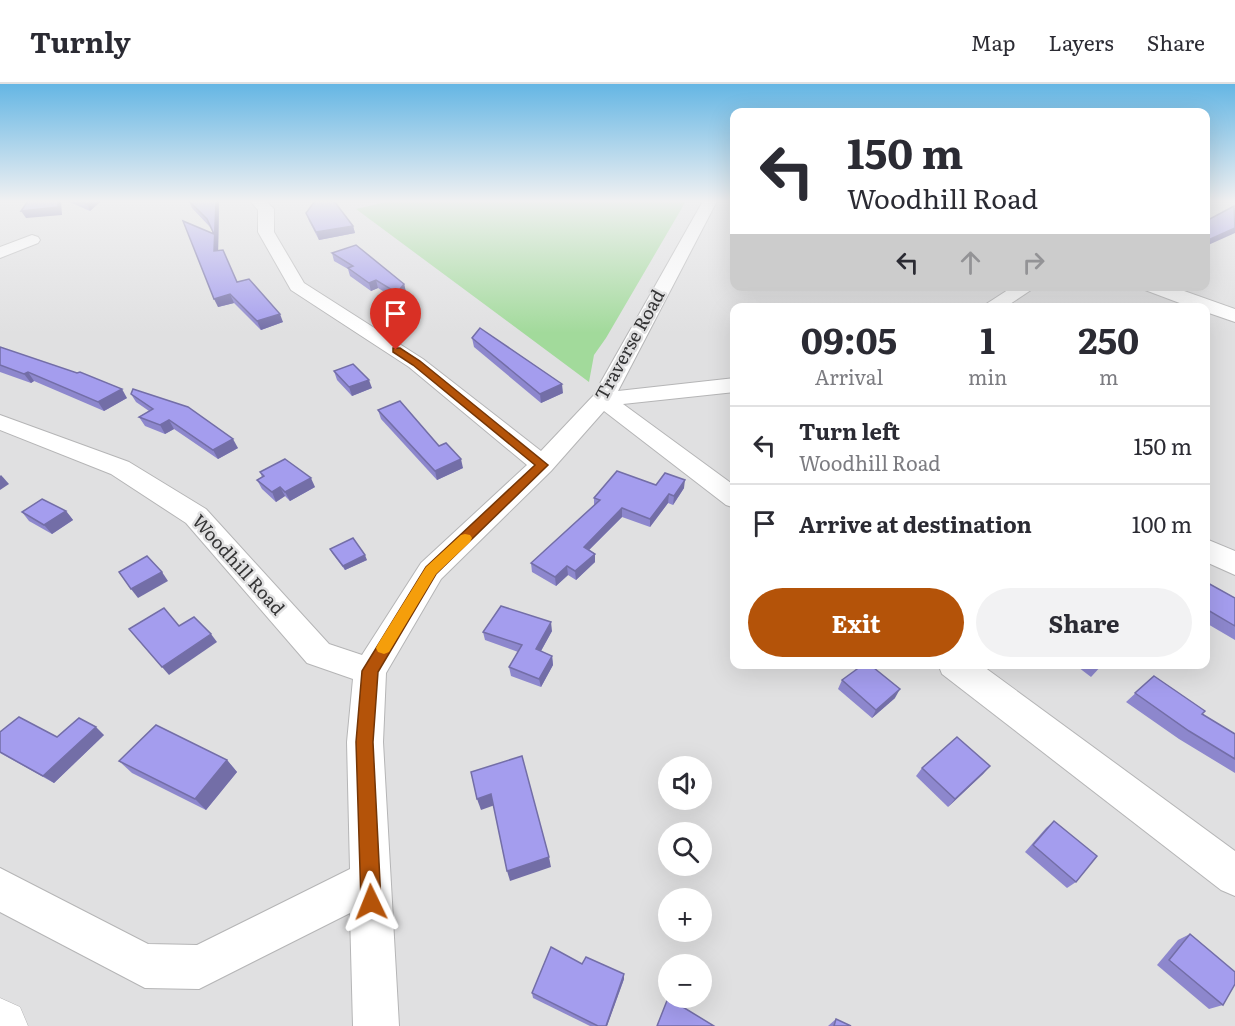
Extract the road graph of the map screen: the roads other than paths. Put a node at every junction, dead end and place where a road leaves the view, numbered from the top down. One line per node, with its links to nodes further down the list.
1 (20, 245): 4 (street)
2 (273, 245): 14 (street)
3 (686, 245): 12 (street, Traverse Road)
4 (0, 253)
5 (1019, 291): 7 (street)
6 (1165, 291): 8 (street)
7 (998, 303)
8 (1199, 303)
9 (1210, 307): 10 (street)
10 (1235, 316)
11 (730, 386): 12 (street)
12 (602, 399): 14 (street, Traverse Road); 15 (street)
13 (0, 422): 19 (street, Woodhill Road)
14 (542, 465): 19 (street, Traverse Road)
15 (730, 495)
16 (1210, 551): 17 (street)
17 (1235, 564)
18 (961, 669): 20 (street)
19 (370, 671): 21 (street, Traverse Road)
20 (1235, 876)
21 (370, 881): 22 (street); 23 (street, Traverse Road)
22 (0, 889)
23 (376, 1026)

